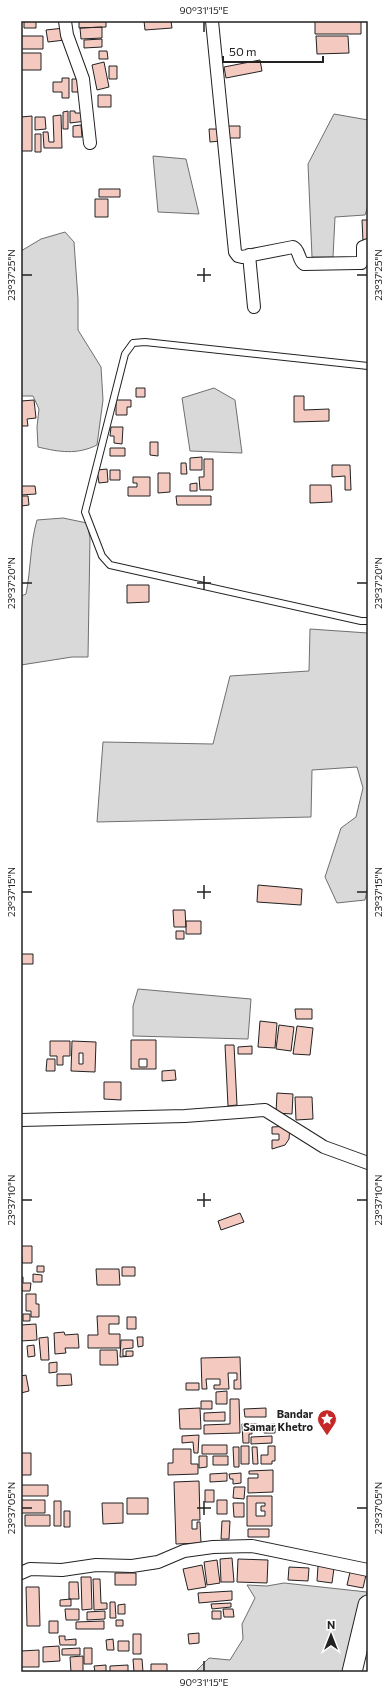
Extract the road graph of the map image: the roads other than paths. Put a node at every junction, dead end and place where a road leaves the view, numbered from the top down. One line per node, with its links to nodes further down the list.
1 (65, 21): 3 (street)
2 (212, 21): 5 (street)
3 (90, 143)
4 (368, 245): 5 (street)
5 (249, 256): 6 (street)
6 (254, 307)
7 (368, 366): 8 (lane)
8 (368, 621)
9 (21, 1120): 10 (street)
10 (368, 1163)
11 (368, 1570): 12 (street)
12 (21, 1574)
13 (368, 1605): 14 (main road)
14 (352, 1672)

